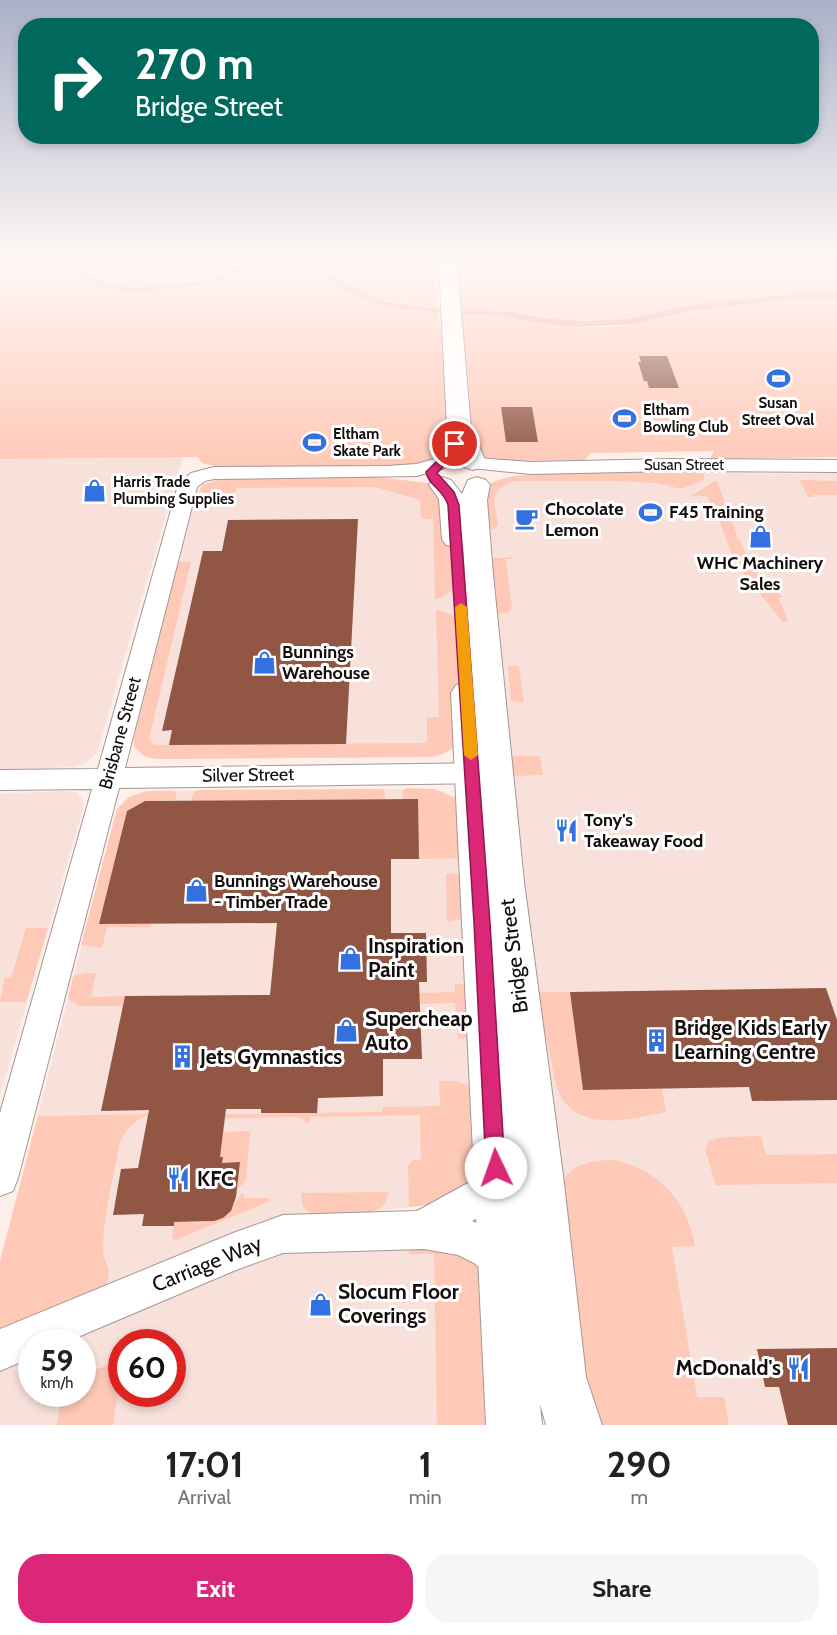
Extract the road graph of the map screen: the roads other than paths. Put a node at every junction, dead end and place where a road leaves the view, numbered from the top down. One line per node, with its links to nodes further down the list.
1 (452, 330): 2 (main road, Bridge Street)
2 (459, 428): 4 (main road, Bridge Street); 5 (main road, Bridge Street)
3 (837, 466): 5 (street, Susan Street)
4 (440, 473): 5 (main road); 6 (main road, Bridge Street); 7 (street, Brisbane Street)
5 (477, 473): 6 (main road, Bridge Street)
6 (484, 773): 7 (street, Silver Street); 10 (main road, Bridge Street); 15 (main road, Bridge Street)
7 (108, 777): 8 (street, Silver Street); 9 (street, Brisbane Street)
8 (0, 780)
9 (0, 1178)
10 (496, 1185): 11 (street); 12 (main road, Bridge Street)
11 (424, 1230): 12 (street, Carriage Way); 13 (street, Carriage Way)
12 (502, 1260): 14 (main road, Bridge Street)
13 (0, 1350)
14 (514, 1425)
15 (574, 1425)

